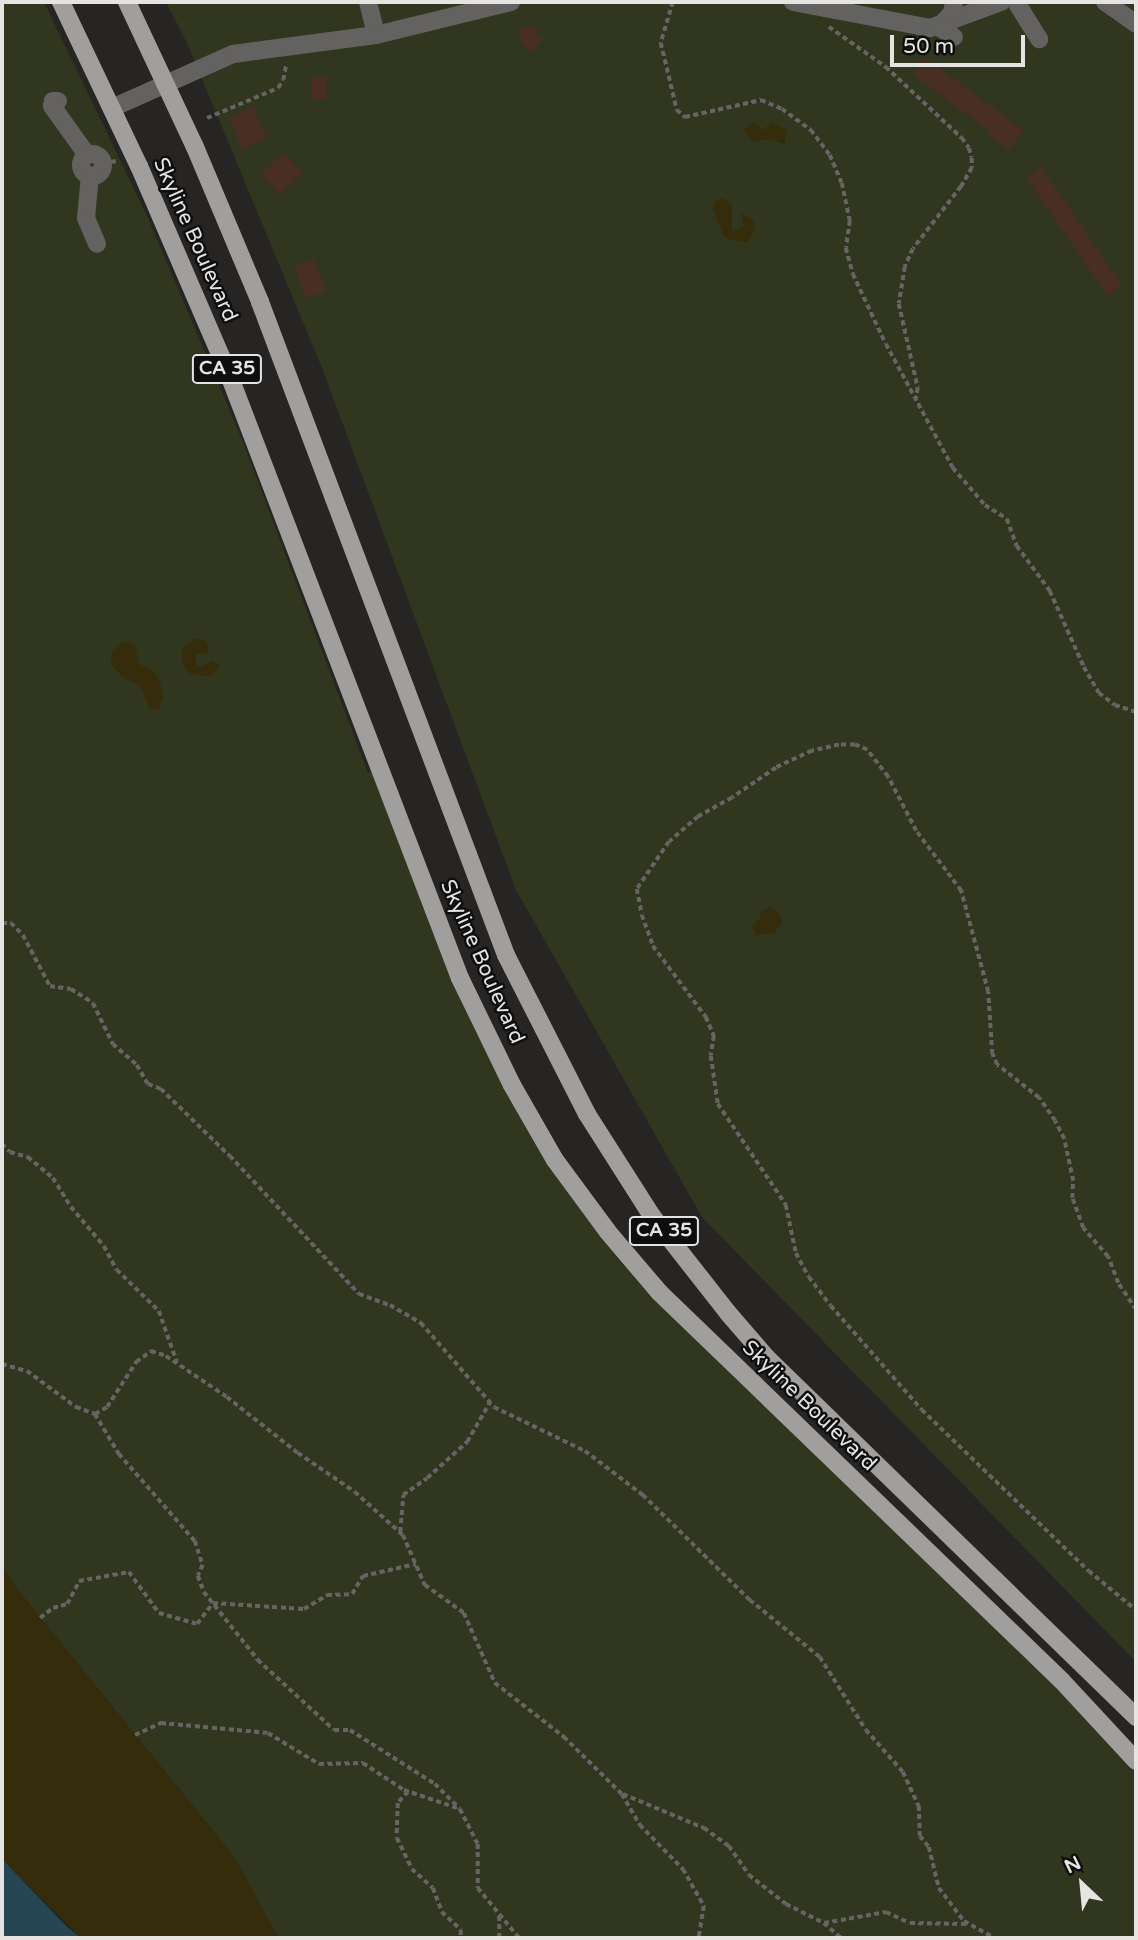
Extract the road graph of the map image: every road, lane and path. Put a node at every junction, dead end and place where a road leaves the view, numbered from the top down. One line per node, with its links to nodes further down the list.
1 (61, 2): 22 (main road, Skyline Boulevard / CA 35)
2 (127, 2): 20 (main road, Skyline Boulevard / CA 35)
3 (368, 2): 16 (lane)
4 (511, 2): 16 (lane)
5 (673, 2): 25 (path)
6 (793, 2): 13 (lane)
7 (954, 2): 15 (lane)
8 (965, 2): 9 (lane)
9 (990, 2)
10 (1001, 2): 15 (lane)
11 (1016, 2): 18 (lane)
12 (1105, 2): 14 (lane)
13 (820, 7): 15 (lane); 25 (path)
14 (1136, 24)
15 (939, 27): 17 (lane)
16 (376, 35): 19 (lane)
17 (954, 37)
18 (1039, 39)
19 (284, 46): 20 (lane); 23 (path)
20 (166, 83): 22 (lane); 39 (main road, Skyline Boulevard / CA 35)
21 (58, 101): 24 (lane)
22 (112, 108): 41 (main road, Skyline Boulevard / CA 35)
23 (207, 118)
24 (97, 244)
25 (916, 398): 26 (path)
26 (1136, 712)
27 (2, 923): 32 (path)
28 (2, 1144): 31 (path)
29 (1136, 1310): 37 (path)
30 (2, 1364): 33 (path)
31 (178, 1364): 33 (path); 34 (path)
32 (490, 1402): 34 (path); 47 (path)
33 (95, 1414): 36 (path)
34 (400, 1532): 35 (path)
35 (416, 1564): 36 (path); 43 (path)
36 (213, 1602): 38 (path); 44 (path)
37 (1136, 1610)
38 (40, 1618)
39 (1136, 1717)
40 (135, 1735): 42 (path)
41 (1136, 1761)
42 (408, 1792): 44 (path); 48 (path)
43 (622, 1794): 46 (path); 51 (path)
44 (460, 1809): 45 (path)
45 (499, 1914): 49 (path); 50 (path)
46 (824, 1923): 47 (path); 52 (path)
47 (970, 1924): 53 (path)
48 (461, 1938)
49 (499, 1938)
50 (519, 1938)
51 (699, 1938)
52 (841, 1938)
53 (995, 1938)

